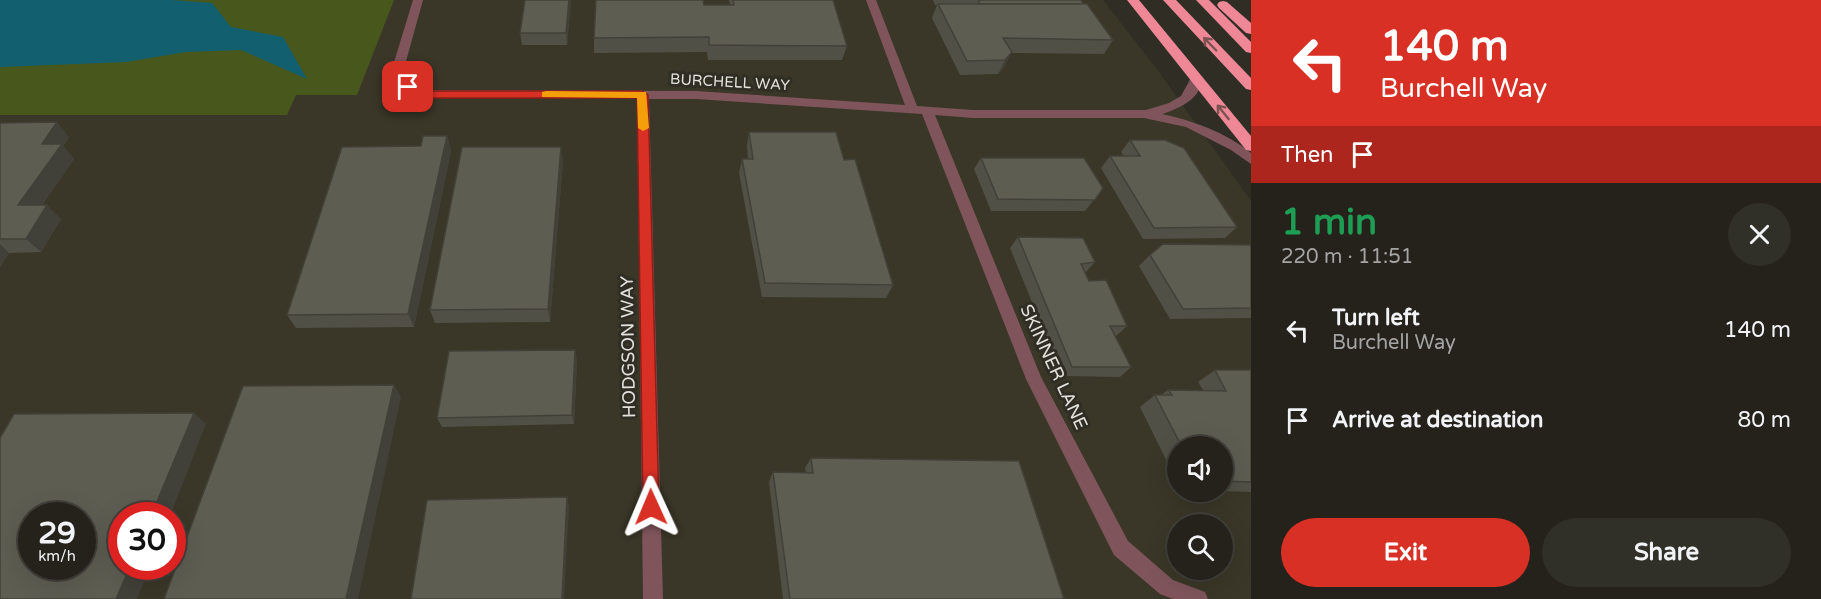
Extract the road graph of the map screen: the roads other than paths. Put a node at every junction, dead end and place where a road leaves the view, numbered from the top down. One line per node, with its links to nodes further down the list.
1 (418, 0): 11 (street, BURCHELL WAY)
2 (871, 0): 12 (street, SKINNER LANE)
3 (1133, 0): 9 (highway)
4 (1169, 0): 10 (highway, one-way to 4)
5 (1202, 0): 8 (highway)
6 (1217, 0): 7 (highway)
7 (1251, 30)
8 (1251, 49)
9 (1196, 78): 13 (street, BURCHELL WAY); 14 (highway, one-way to 9)
10 (1251, 86)
11 (642, 95): 12 (street, BURCHELL WAY); 16 (street, HODGSON WAY)
12 (920, 111): 13 (street, BURCHELL WAY); 17 (street, SKINNER LANE)
13 (1144, 114): 15 (street, BURCHELL WAY)
14 (1251, 146)
15 (1251, 160)
16 (653, 599)
17 (1198, 599)

